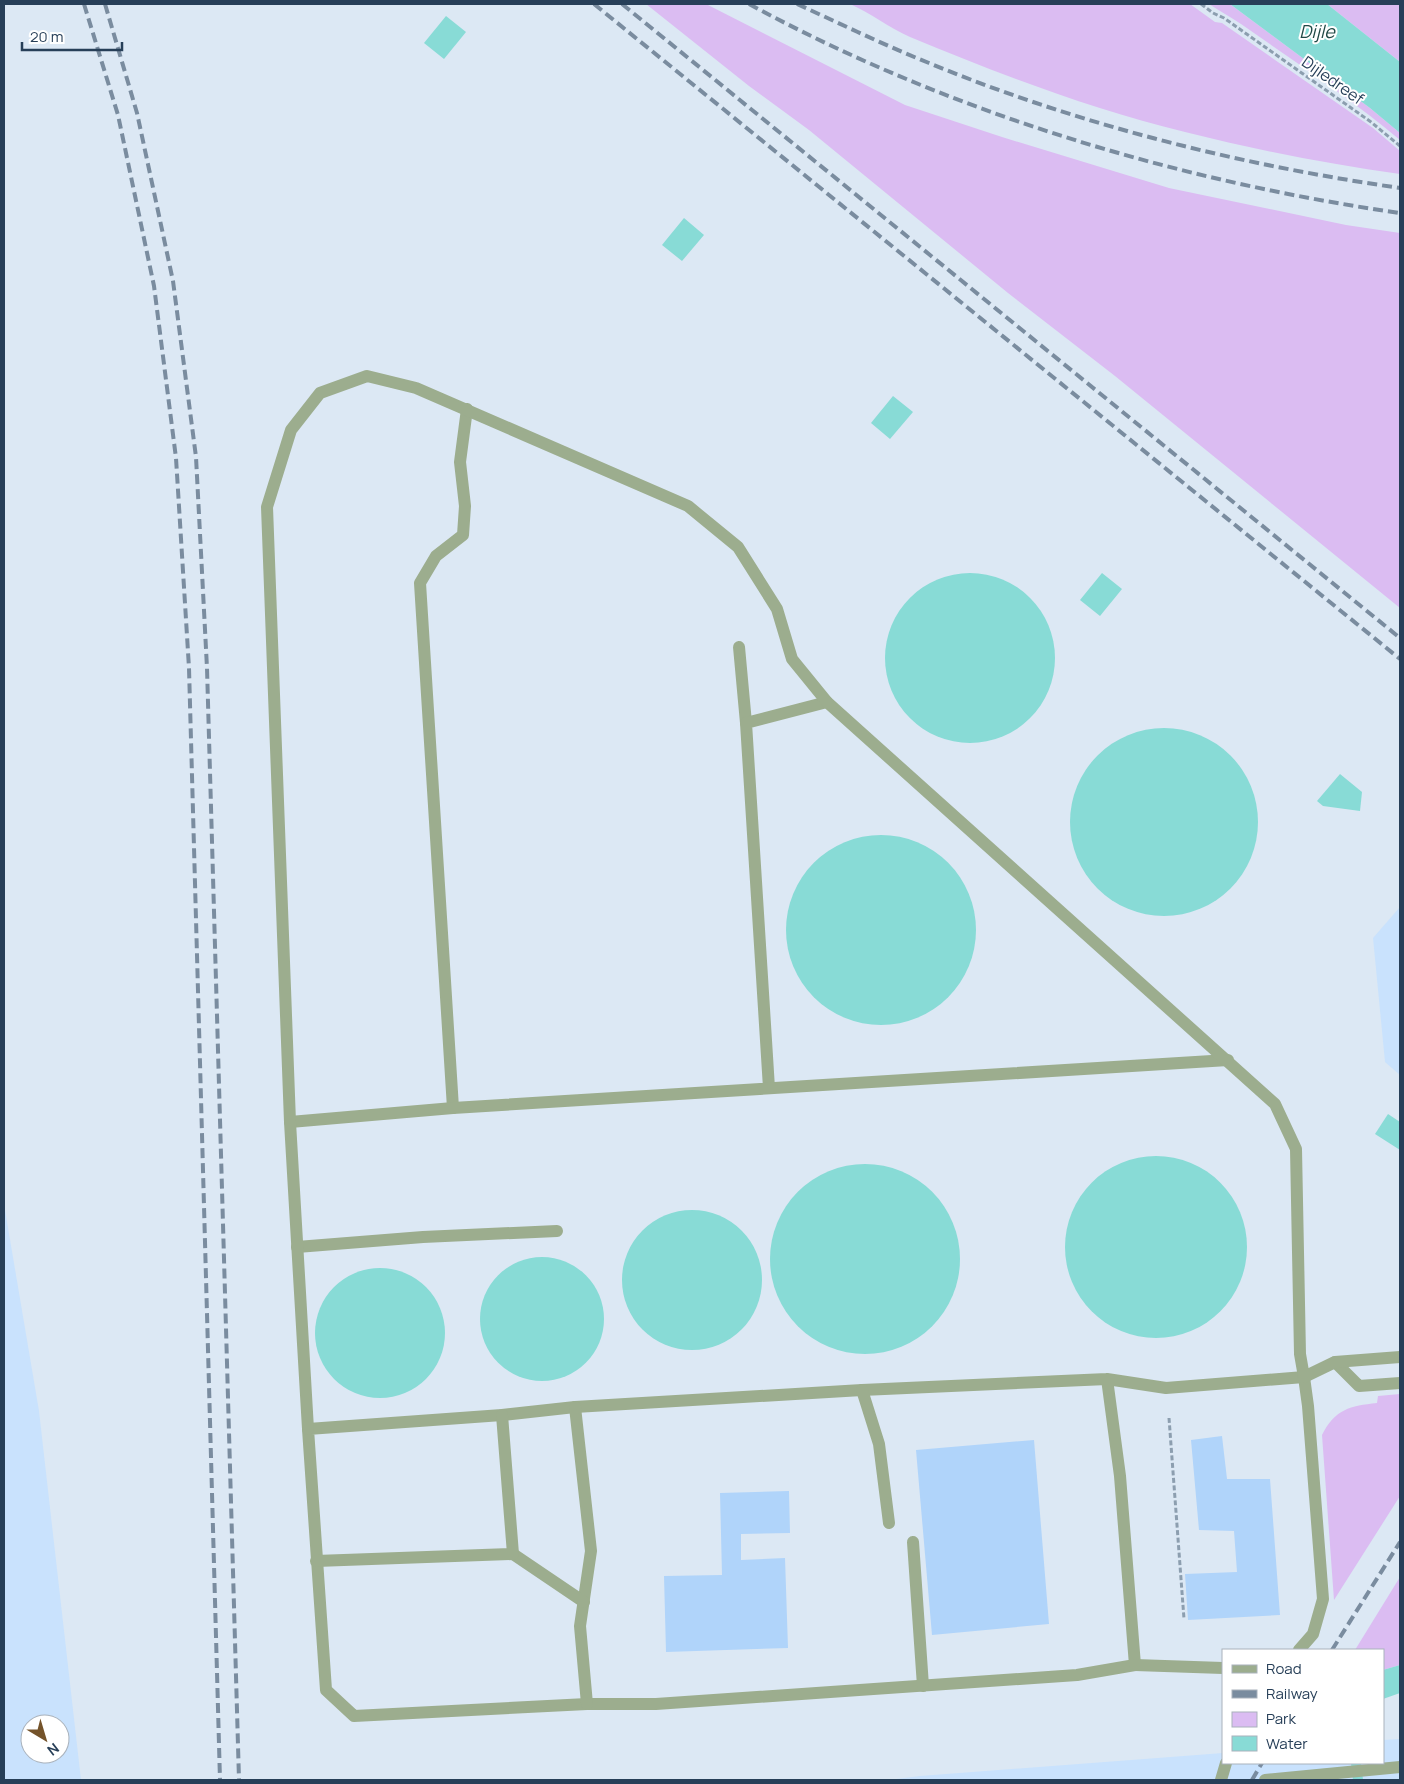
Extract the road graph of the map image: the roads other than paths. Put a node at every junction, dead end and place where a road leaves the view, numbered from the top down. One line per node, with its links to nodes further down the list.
1 (467, 409): 3 (lane); 7 (lane); 8 (lane)
2 (739, 647): 4 (lane)
3 (827, 702): 4 (lane); 5 (lane)
4 (746, 723): 6 (lane)
5 (1228, 1060): 6 (lane); 13 (lane)
6 (769, 1088): 7 (lane)
7 (453, 1108): 8 (lane)
8 (290, 1122): 10 (lane)
9 (557, 1232): 10 (lane)
10 (297, 1247): 19 (lane)
11 (1400, 1357): 12 (lane)
12 (1335, 1362): 13 (lane); 15 (lane)
13 (1304, 1377): 14 (lane); 25 (lane)
14 (1107, 1379): 16 (lane); 26 (lane)
15 (1400, 1383)
16 (862, 1390): 17 (lane); 20 (lane)
17 (575, 1408): 18 (lane); 24 (lane)
18 (502, 1415): 19 (lane); 22 (lane)
19 (308, 1429): 23 (lane)
20 (889, 1523)
21 (913, 1542): 28 (lane)
22 (513, 1554): 23 (lane); 24 (lane)
23 (316, 1561): 29 (lane)
24 (584, 1602): 29 (lane)
25 (1300, 1649)
26 (1135, 1665): 27 (lane); 28 (lane)
27 (1222, 1668)
28 (923, 1686): 29 (lane)
29 (587, 1704)
30 (1226, 1764): 32 (lane)
31 (1400, 1767): 33 (lane)
32 (1221, 1780)
33 (1264, 1780)

